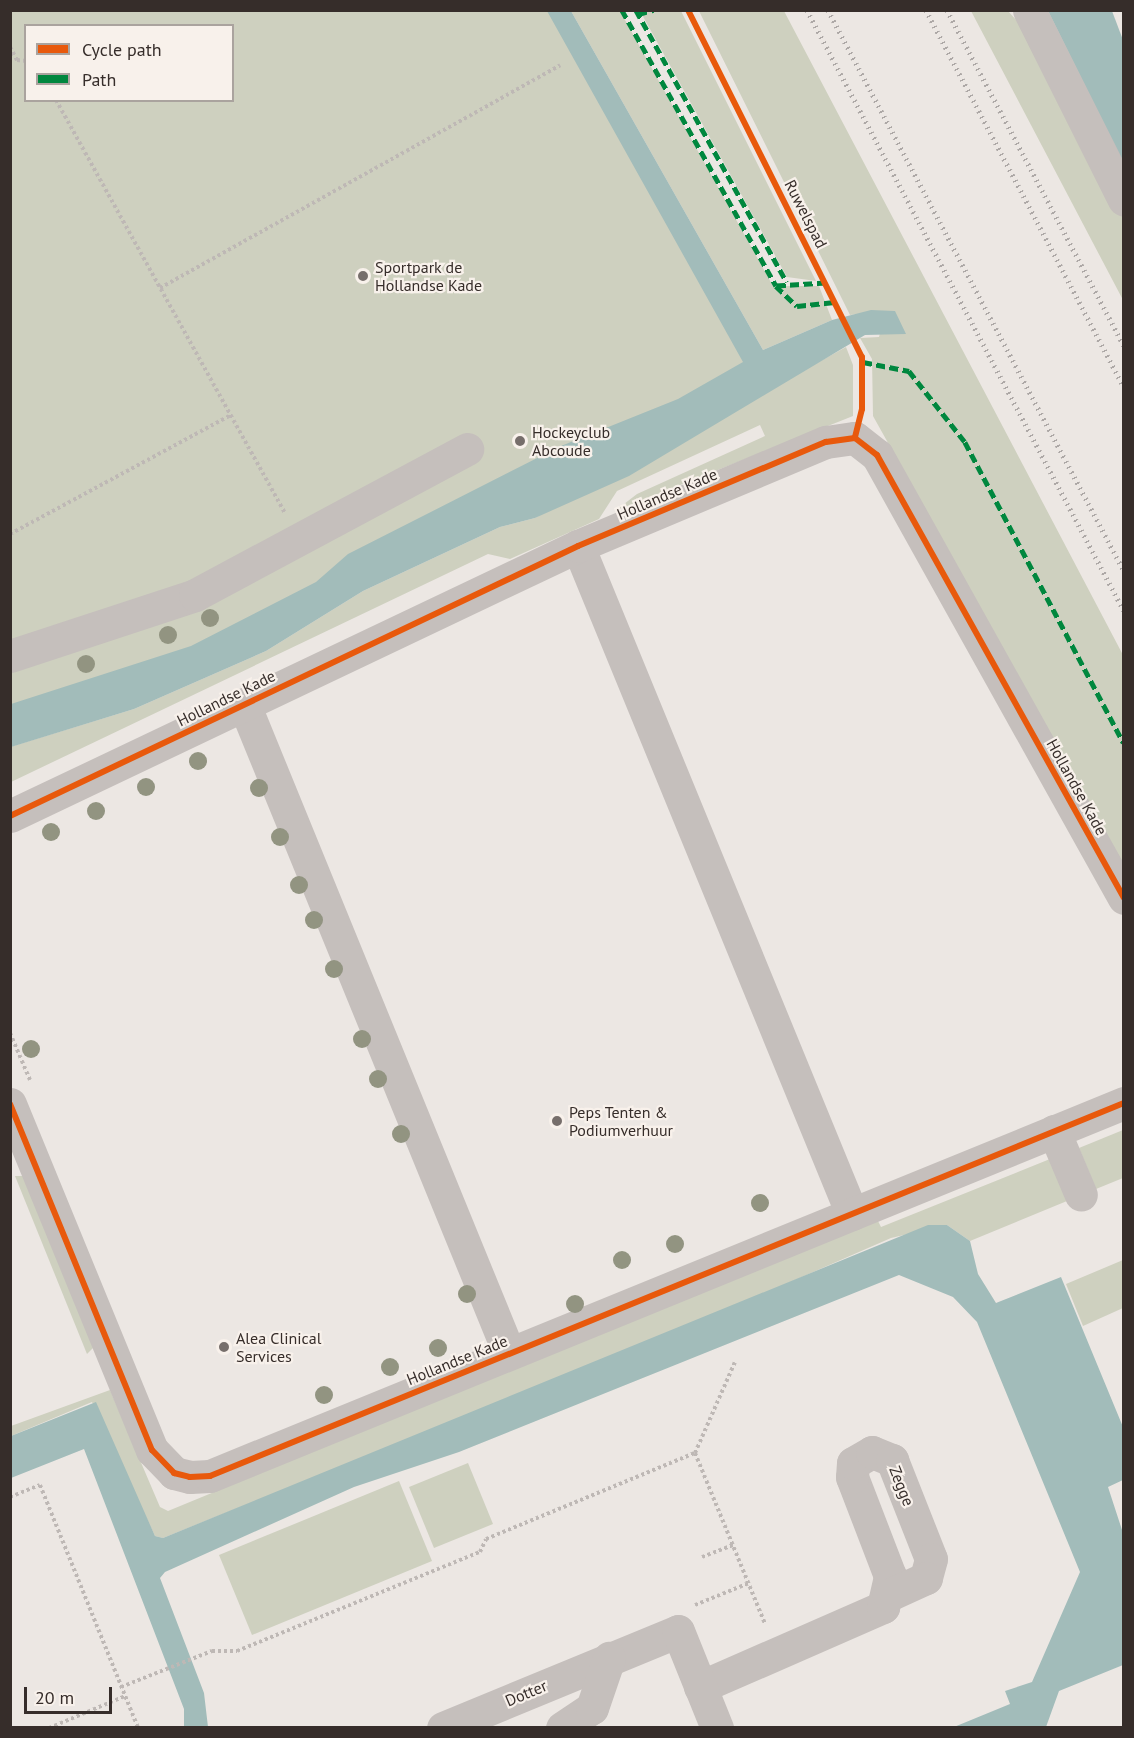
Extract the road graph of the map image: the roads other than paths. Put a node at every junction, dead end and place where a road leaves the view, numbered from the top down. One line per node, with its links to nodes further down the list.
1 (1029, 10): 2 (street)
2 (1124, 200)
3 (467, 449): 5 (street)
4 (579, 546): 6 (street, Hollandse Kade); 8 (street, Hollandse Kade); 13 (street)
5 (10, 656)
6 (244, 704): 7 (street, Hollandse Kade); 14 (street, Hollandse Kade)
7 (10, 816)
8 (1124, 898)
9 (22, 1095): 14 (street, Hollandse Kade)
10 (1124, 1103): 11 (street, Hollandse Kade)
11 (1054, 1131): 12 (street); 13 (street, Hollandse Kade)
12 (1081, 1195)
13 (852, 1214): 14 (street, Hollandse Kade)
14 (509, 1353)
15 (889, 1595): 17 (street)
16 (609, 1658): 17 (street, Dotter); 18 (street, Dotter); 19 (street)
17 (700, 1687): 20 (street)
18 (443, 1728)
19 (562, 1728)
20 (717, 1728)

